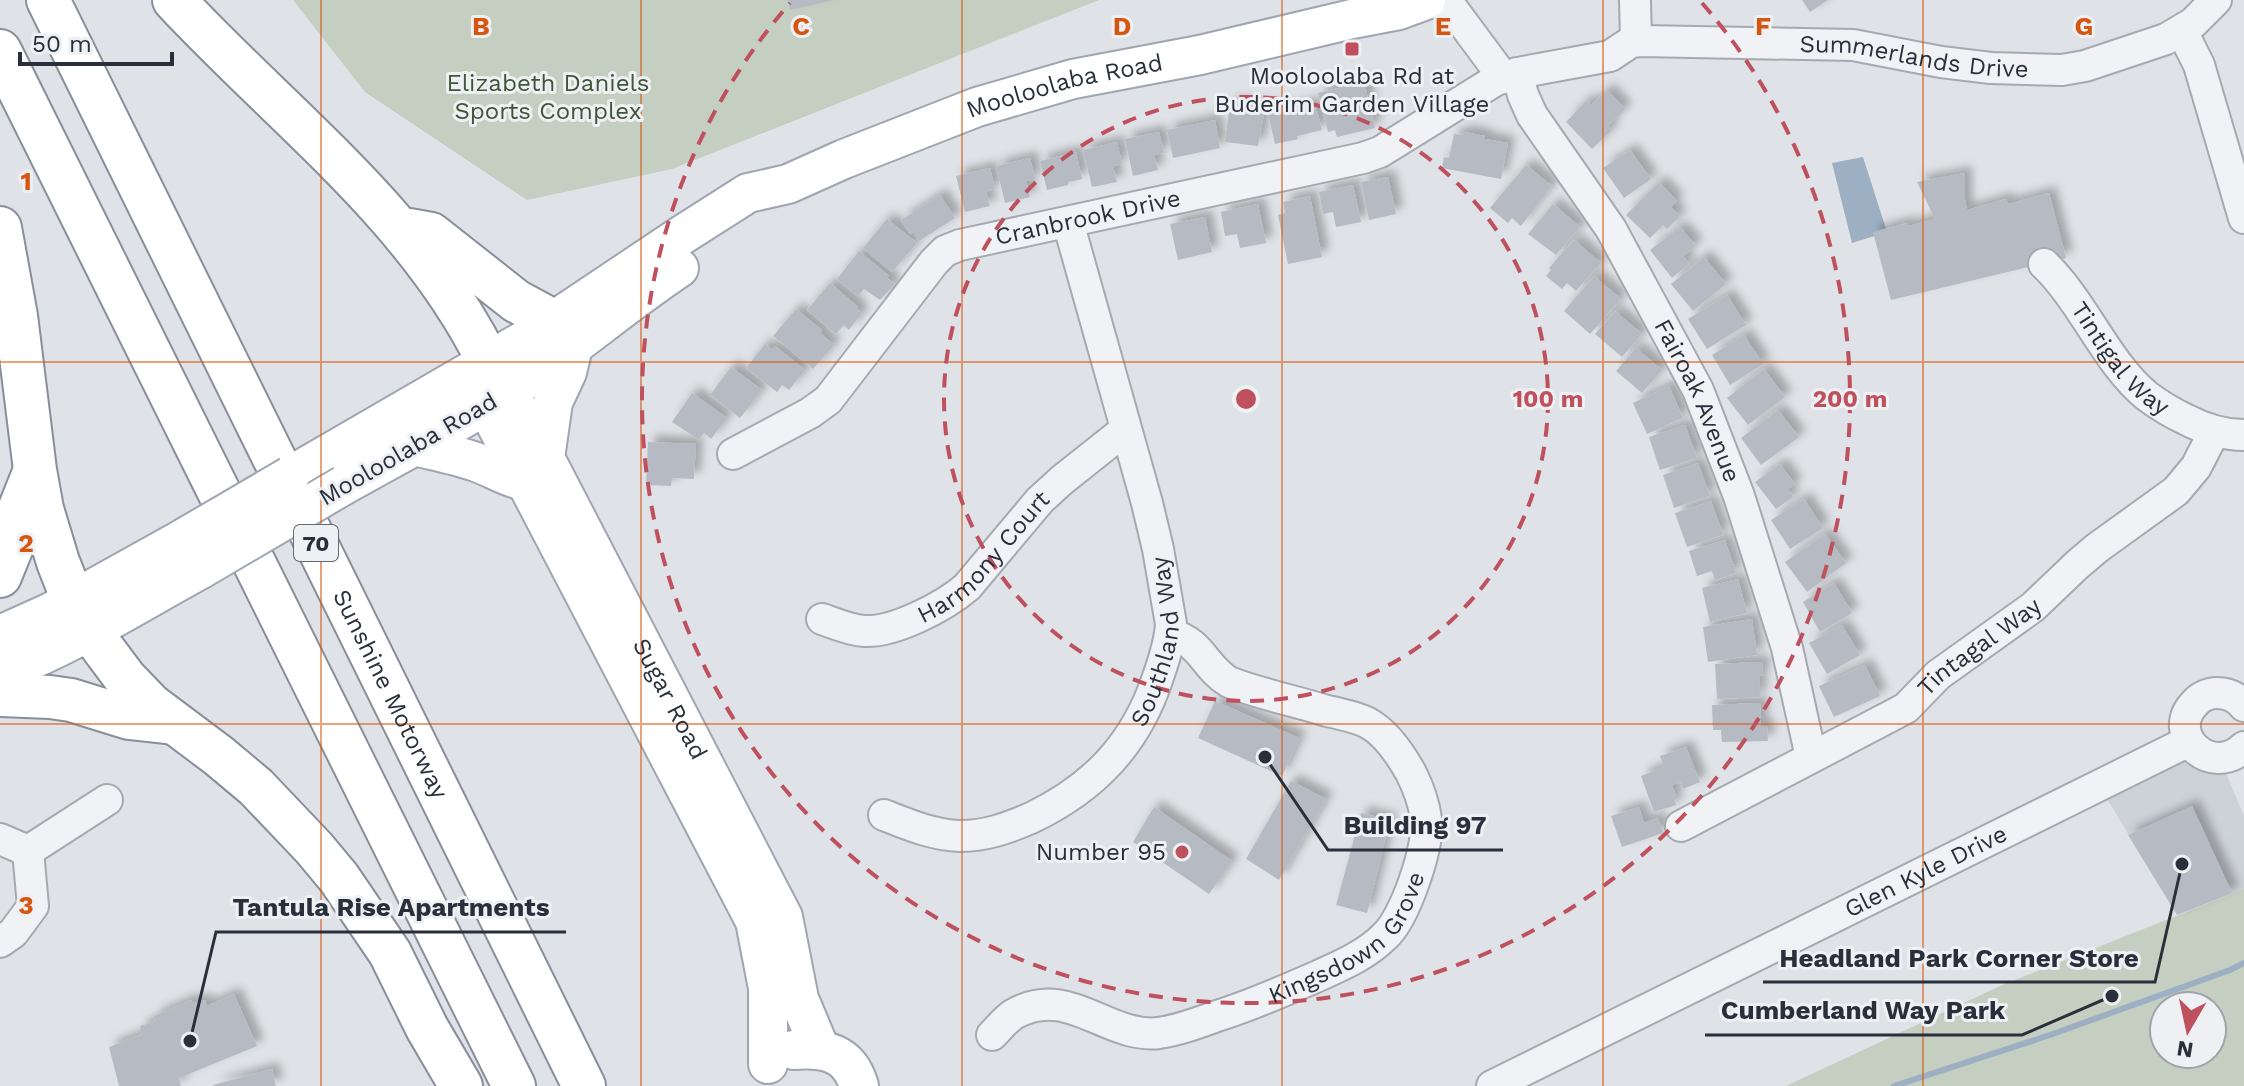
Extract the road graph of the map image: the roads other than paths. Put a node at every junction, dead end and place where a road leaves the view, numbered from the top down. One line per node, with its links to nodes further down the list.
1 (48, 0): 51 (highway, Sunshine Motorway / 70)
2 (174, 0): 15 (highway)
3 (1426, 0): 7 (main road, Mooloolaba Road)
4 (1446, 0): 11 (street, Fairoak Avenue)
5 (1635, 0): 9 (street)
6 (2216, 0): 8 (street, Summerlands Drive)
7 (1367, 10): 17 (main road, Mooloolaba Road)
8 (2182, 31): 9 (street, Summerlands Drive); 12 (street)
9 (1636, 41): 11 (street, Summerlands Drive)
10 (0, 51): 50 (highway, 70)
11 (1510, 75): 13 (street, Cranbrook Drive); 37 (street, Fairoak Avenue)
12 (2244, 218)
13 (1068, 222): 19 (street, Southland Way); 22 (street, Cranbrook Drive)
14 (0, 228): 23 (highway)
15 (400, 228): 17 (highway); 18 (highway)
16 (2044, 264): 20 (street, Tintigal Way)
17 (563, 334): 18 (main road, Mooloolaba Road); 25 (main road)
18 (488, 383): 21 (main road, Mooloolaba Road); 24 (main road, Mooloolaba Road); 25 (main road, Sugar Road)
19 (1125, 430): 28 (street, Harmony Court); 29 (street, Southland Way)
20 (2229, 434): 37 (street, Tintagal Way)
21 (414, 446): 24 (main road, Mooloolaba Road); 25 (main road)
22 (733, 454)
23 (35, 470): 26 (highway); 27 (highway)
24 (336, 470): 27 (main road, Mooloolaba Road, bridge)
25 (535, 470): 47 (main road, Sugar Road); 48 (main road, Sugar Road)
26 (0, 576)
27 (82, 616): 30 (main road, Mooloolaba Road); 31 (main road, Mooloolaba Road); 34 (highway)
28 (822, 619)
29 (1170, 634): 39 (street, Southland Way); 46 (street, Kingsdown Grove)
30 (0, 635)
31 (0, 673)
32 (0, 695): 34 (highway)
33 (2244, 706): 35 (street)
34 (174, 723): 49 (highway)
35 (2189, 741): 36 (street); 53 (street, Glen Kyle Drive)
36 (2242, 756)
37 (1811, 757): 40 (street, Tintagal Way)
38 (107, 800): 42 (street)
39 (884, 815)
40 (1681, 826)
41 (0, 839): 42 (street)
42 (28, 851): 43 (street)
43 (33, 906): 44 (street); 45 (street)
44 (0, 919)
45 (0, 942)
46 (992, 1035)
47 (820, 1049): 48 (main road); 52 (main road)
48 (762, 1075)
49 (461, 1086)
50 (514, 1086)
51 (584, 1086)
52 (859, 1086)
53 (1492, 1086)

